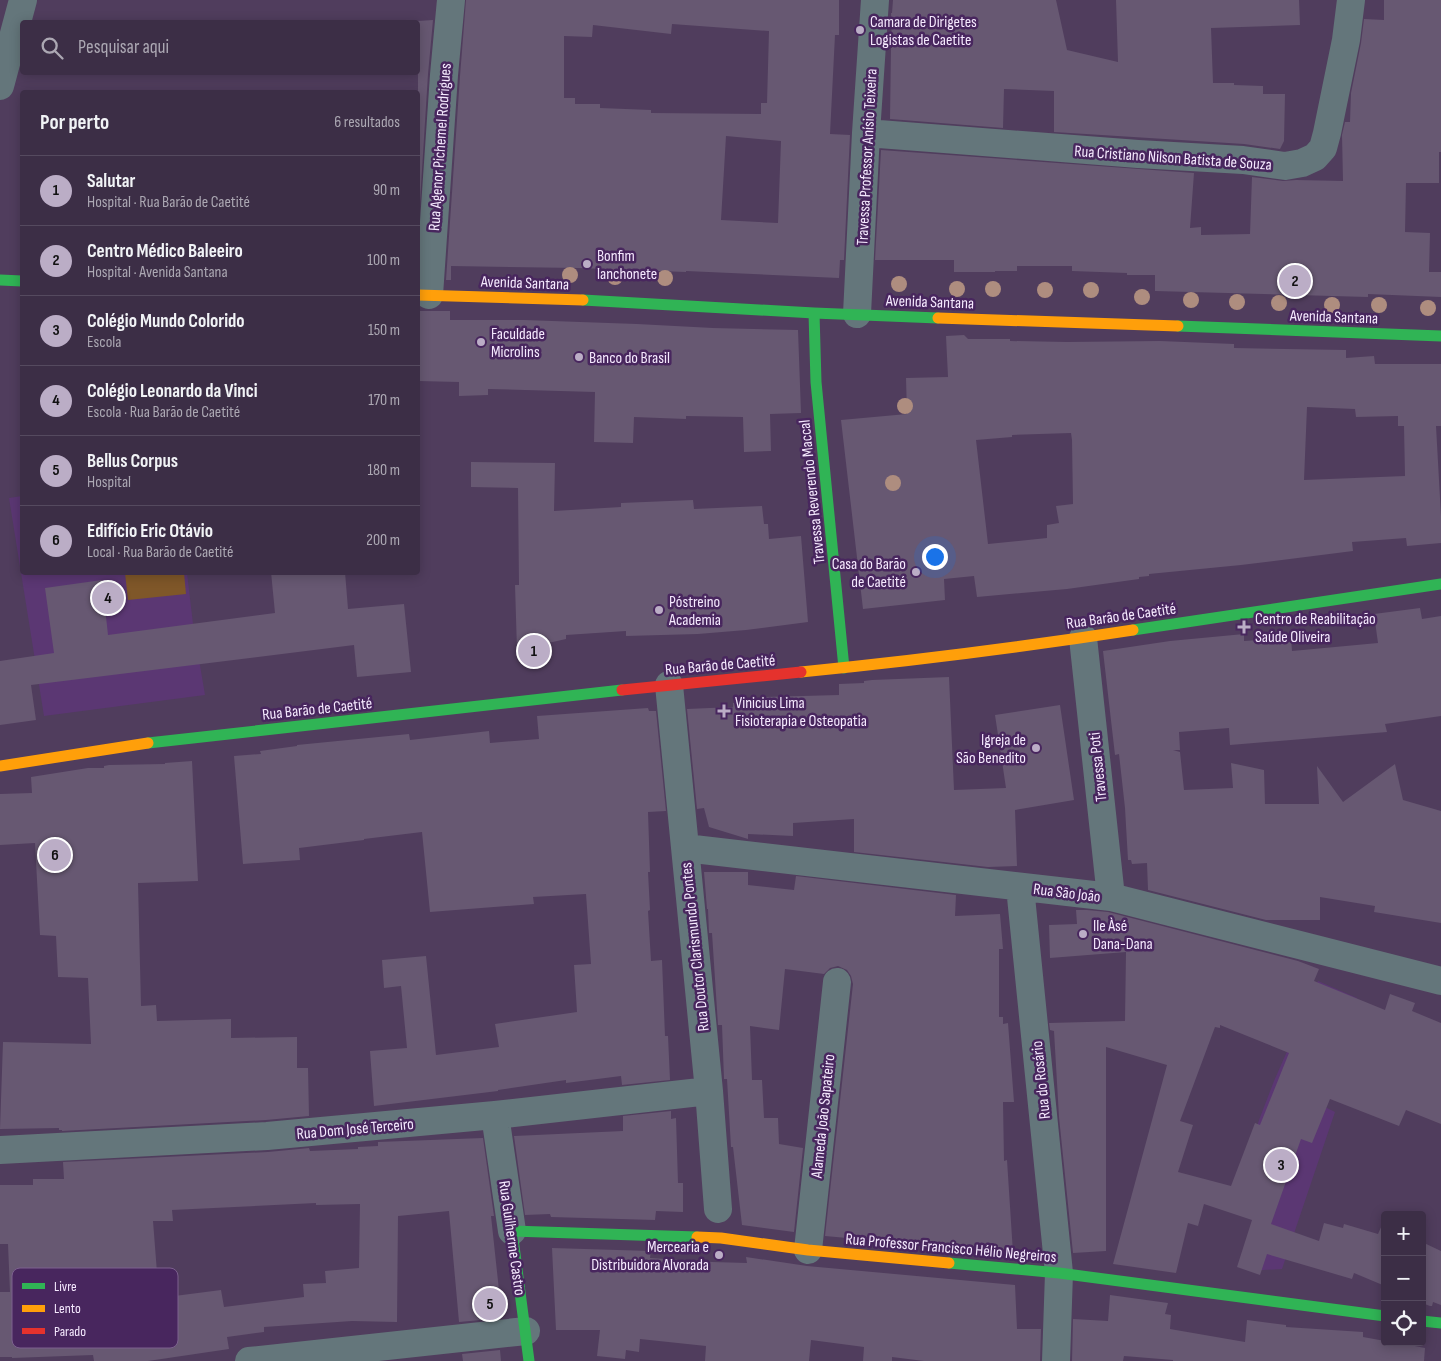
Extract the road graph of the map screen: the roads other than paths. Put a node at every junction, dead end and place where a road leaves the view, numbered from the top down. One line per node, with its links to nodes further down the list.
1 (22, 0): 5 (street)
2 (451, 0): 9 (street, Rua Agenor Pichemel Rodrigues)
3 (875, 0): 6 (street, Travessa Professor Anísio Teixeira)
4 (1351, 0): 6 (street, Rua Cristiano Nilson Batista de Souza)
5 (0, 86)
6 (866, 133): 11 (street, Travessa Professor Anísio Teixeira)
7 (0, 280): 8 (main road)
8 (20, 281)
9 (424, 295): 10 (main road, Avenida Santana)
10 (814, 313): 11 (main road, Avenida Santana); 15 (main road, Travessa Reverendo Maccal)
11 (857, 314): 12 (main road, Avenida Santana)
12 (1441, 336)
13 (1441, 584): 14 (main road, Rua Barão de Caetité)
14 (1083, 638): 15 (main road, Rua Barão de Caetité); 20 (street, Travessa Poti)
15 (844, 668): 16 (main road, Rua Barão de Caetité)
16 (669, 685): 17 (main road, Rua Barão de Caetité); 18 (street, Rua Doutor Clarismundo Pontes)
17 (0, 766)
18 (685, 848): 19 (street, Rua São João); 23 (street, Rua Doutor Clarismundo Pontes)
19 (1020, 887): 20 (street, Rua São João); 29 (street, Rua do Rosário)
20 (1111, 897): 21 (street, Rua São João)
21 (1441, 981)
22 (836, 982): 28 (street, Alameda João Sapateiro)
23 (709, 1091): 24 (street, Rua Dom José Terceiro); 26 (street, Rua Doutor Clarismundo Pontes)
24 (495, 1115): 25 (street, Rua Dom José Terceiro); 27 (street, Rua Guilherme Castro)
25 (0, 1150)
26 (718, 1209)
27 (512, 1231): 28 (main road, Rua Professor Francisco Hélio Negreiros); 33 (main road, Rua Guilherme Castro)
28 (808, 1250): 29 (main road, Rua Professor Francisco Hélio Negreiros)
29 (1060, 1274): 30 (main road, Rua Professor Francisco Hélio Negreiros); 36 (street, Rua do Rosário)
30 (1381, 1315)
31 (1426, 1321): 32 (main road)
32 (1441, 1323)
33 (526, 1331): 34 (street); 35 (main road, Rua Guilherme Castro)
34 (249, 1361)
35 (529, 1361)
36 (1056, 1361)

